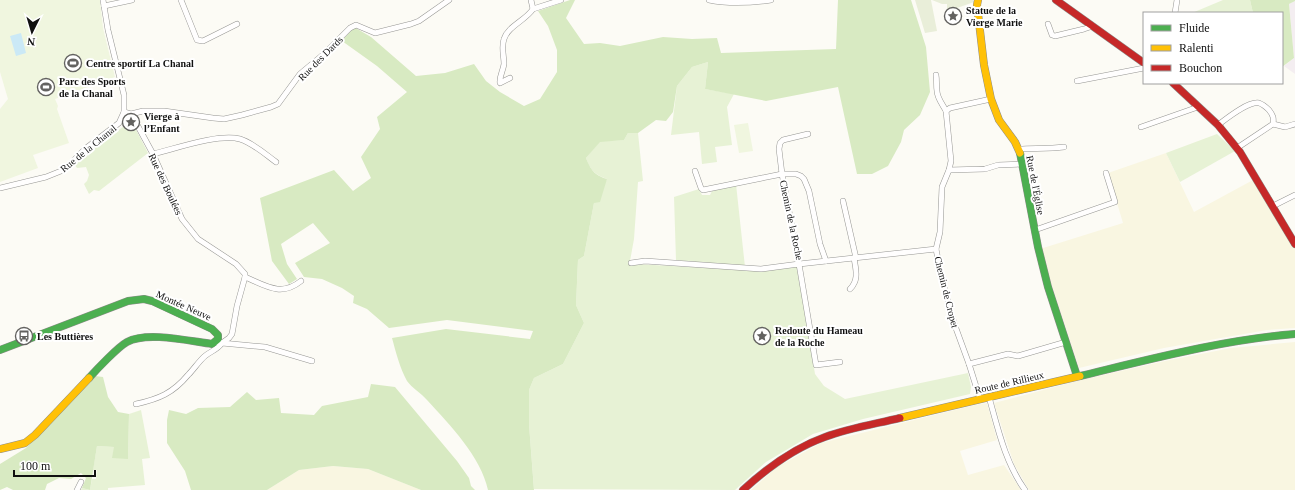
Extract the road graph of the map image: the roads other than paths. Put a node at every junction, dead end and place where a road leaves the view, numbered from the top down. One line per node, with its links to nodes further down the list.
1 (132, 0): 11 (street)
2 (181, 0): 14 (street)
3 (449, 0): 27 (street, Rue des Dards)
4 (531, 0): 12 (street)
5 (561, 0): 12 (street)
6 (709, 0): 7 (street)
7 (771, 0)
8 (978, 0): 23 (street, Rue de l'Église)
9 (1056, 0): 16 (street)
10 (1177, 0): 13 (street)
11 (104, 3): 26 (street)
12 (533, 9): 20 (street)
13 (1175, 12)
14 (237, 24)
15 (1048, 24): 16 (street)
16 (1093, 26): 17 (street)
17 (1143, 62)
18 (1143, 68): 21 (street)
19 (936, 75): 25 (street, Chemin de Cropet)
20 (510, 78)
21 (1077, 82)
22 (1174, 84): 24 (street)
23 (991, 99): 25 (street); 35 (street, Rue de l'Église)
24 (1198, 107): 30 (street); 31 (street)
25 (946, 111): 40 (street, Chemin de Cropet)
26 (124, 112): 27 (street); 43 (street, Rue de la Chanal)
27 (130, 114): 36 (street, Rue des Boulées)
28 (1273, 124): 29 (street); 30 (street); 34 (street)
29 (1295, 124)
30 (1218, 125): 34 (street)
31 (1141, 127)
32 (808, 134): 42 (street, Chemin de la Roche)
33 (1064, 147): 35 (street)
34 (1237, 148): 46 (street)
35 (1019, 149): 38 (street, Rue de l'Église)
36 (153, 154): 37 (street); 54 (street, Rue des Boulées)
37 (276, 162)
38 (1022, 164): 40 (street); 47 (street, Rue de l'Église)
39 (694, 170): 42 (street)
40 (949, 170): 49 (street, Chemin de Cropet)
41 (1106, 173): 47 (street)
42 (782, 174): 51 (street); 53 (street, Chemin de la Roche)
43 (0, 188)
44 (1295, 195): 46 (street)
45 (843, 201): 50 (street)
46 (1273, 206): 48 (street)
47 (1035, 230): 58 (street, Rue de l'Église)
48 (1295, 244)
49 (936, 249): 50 (street, Chemin de la Roche); 63 (street, Chemin de Cropet)
50 (855, 258): 51 (street, Chemin de la Roche); 56 (street)
51 (826, 261): 53 (street, Chemin de la Roche)
52 (631, 263): 53 (street)
53 (799, 264): 62 (street)
54 (245, 277): 55 (street); 59 (street)
55 (301, 281)
56 (850, 290)
57 (1295, 334): 64 (street, Route de Rillieux)
58 (1066, 342): 63 (street); 64 (street, Rue de l'Église)
59 (219, 343): 60 (street, Montée Neuve); 61 (street); 67 (street); 68 (street)
60 (0, 350)
61 (312, 361)
62 (840, 362)
63 (969, 364): 66 (street, Chemin de Cropet)
64 (1077, 376): 65 (street, Route de Rillieux)
65 (989, 396): 66 (street, Route de Rillieux); 72 (street)
66 (980, 398): 71 (street, Route de Rillieux)
67 (136, 404)
68 (0, 448)
69 (82, 482): 70 (street)
70 (77, 490)
71 (743, 490)
72 (1025, 490)

